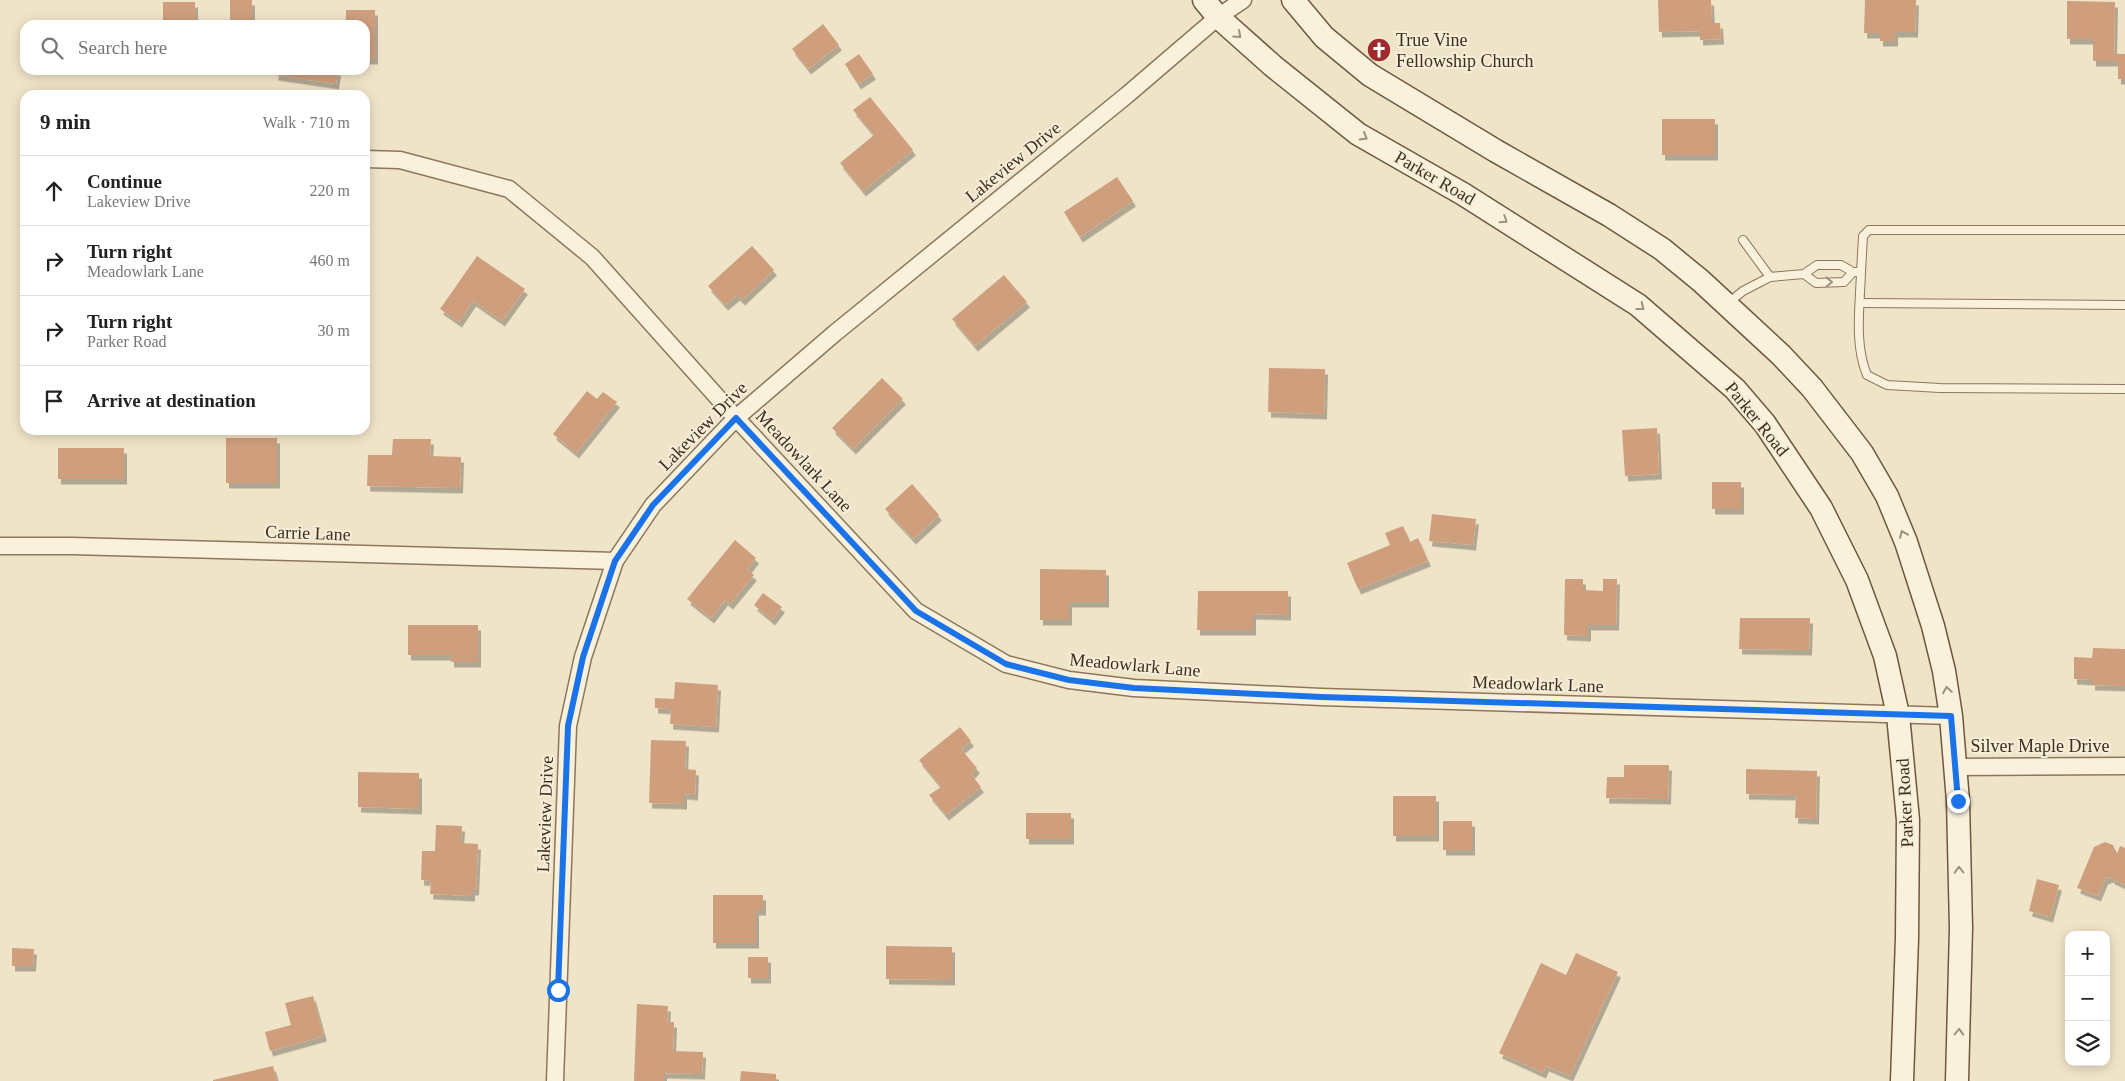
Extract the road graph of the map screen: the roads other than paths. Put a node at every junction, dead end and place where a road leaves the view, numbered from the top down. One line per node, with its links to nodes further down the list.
1 (1204, 0): 4 (main road, Parker Road)
2 (1244, 0): 4 (street, Lakeview Drive)
3 (1293, 0): 13 (main road)
4 (1218, 17): 15 (street, Lakeview Drive); 18 (main road, Parker Road, one-way to 18)
5 (370, 159): 15 (street, Meadowlark Lane)
6 (2125, 230): 8 (lane)
7 (1743, 240): 10 (lane)
8 (1857, 272): 9 (lane); 9 (lane, one-way to 8); 11 (lane)
9 (1804, 274): 10 (lane)
10 (1770, 277): 13 (lane)
11 (1860, 303): 12 (lane); 14 (lane)
12 (2125, 305)
13 (1751, 328): 19 (main road, one-way to 13)
14 (2125, 390)
15 (736, 418): 17 (street, Lakeview Drive); 18 (street, Meadowlark Lane)
16 (0, 546): 17 (street, Carrie Lane)
17 (615, 561): 22 (street, Lakeview Drive)
18 (1898, 715): 19 (street, Meadowlark Lane); 23 (main road, Parker Road)
19 (1951, 716): 21 (main road)
20 (2125, 766): 21 (street, Silver Maple Drive)
21 (1956, 767): 24 (main road, one-way to 21)
22 (555, 1081)
23 (1902, 1081)
24 (1957, 1081)

